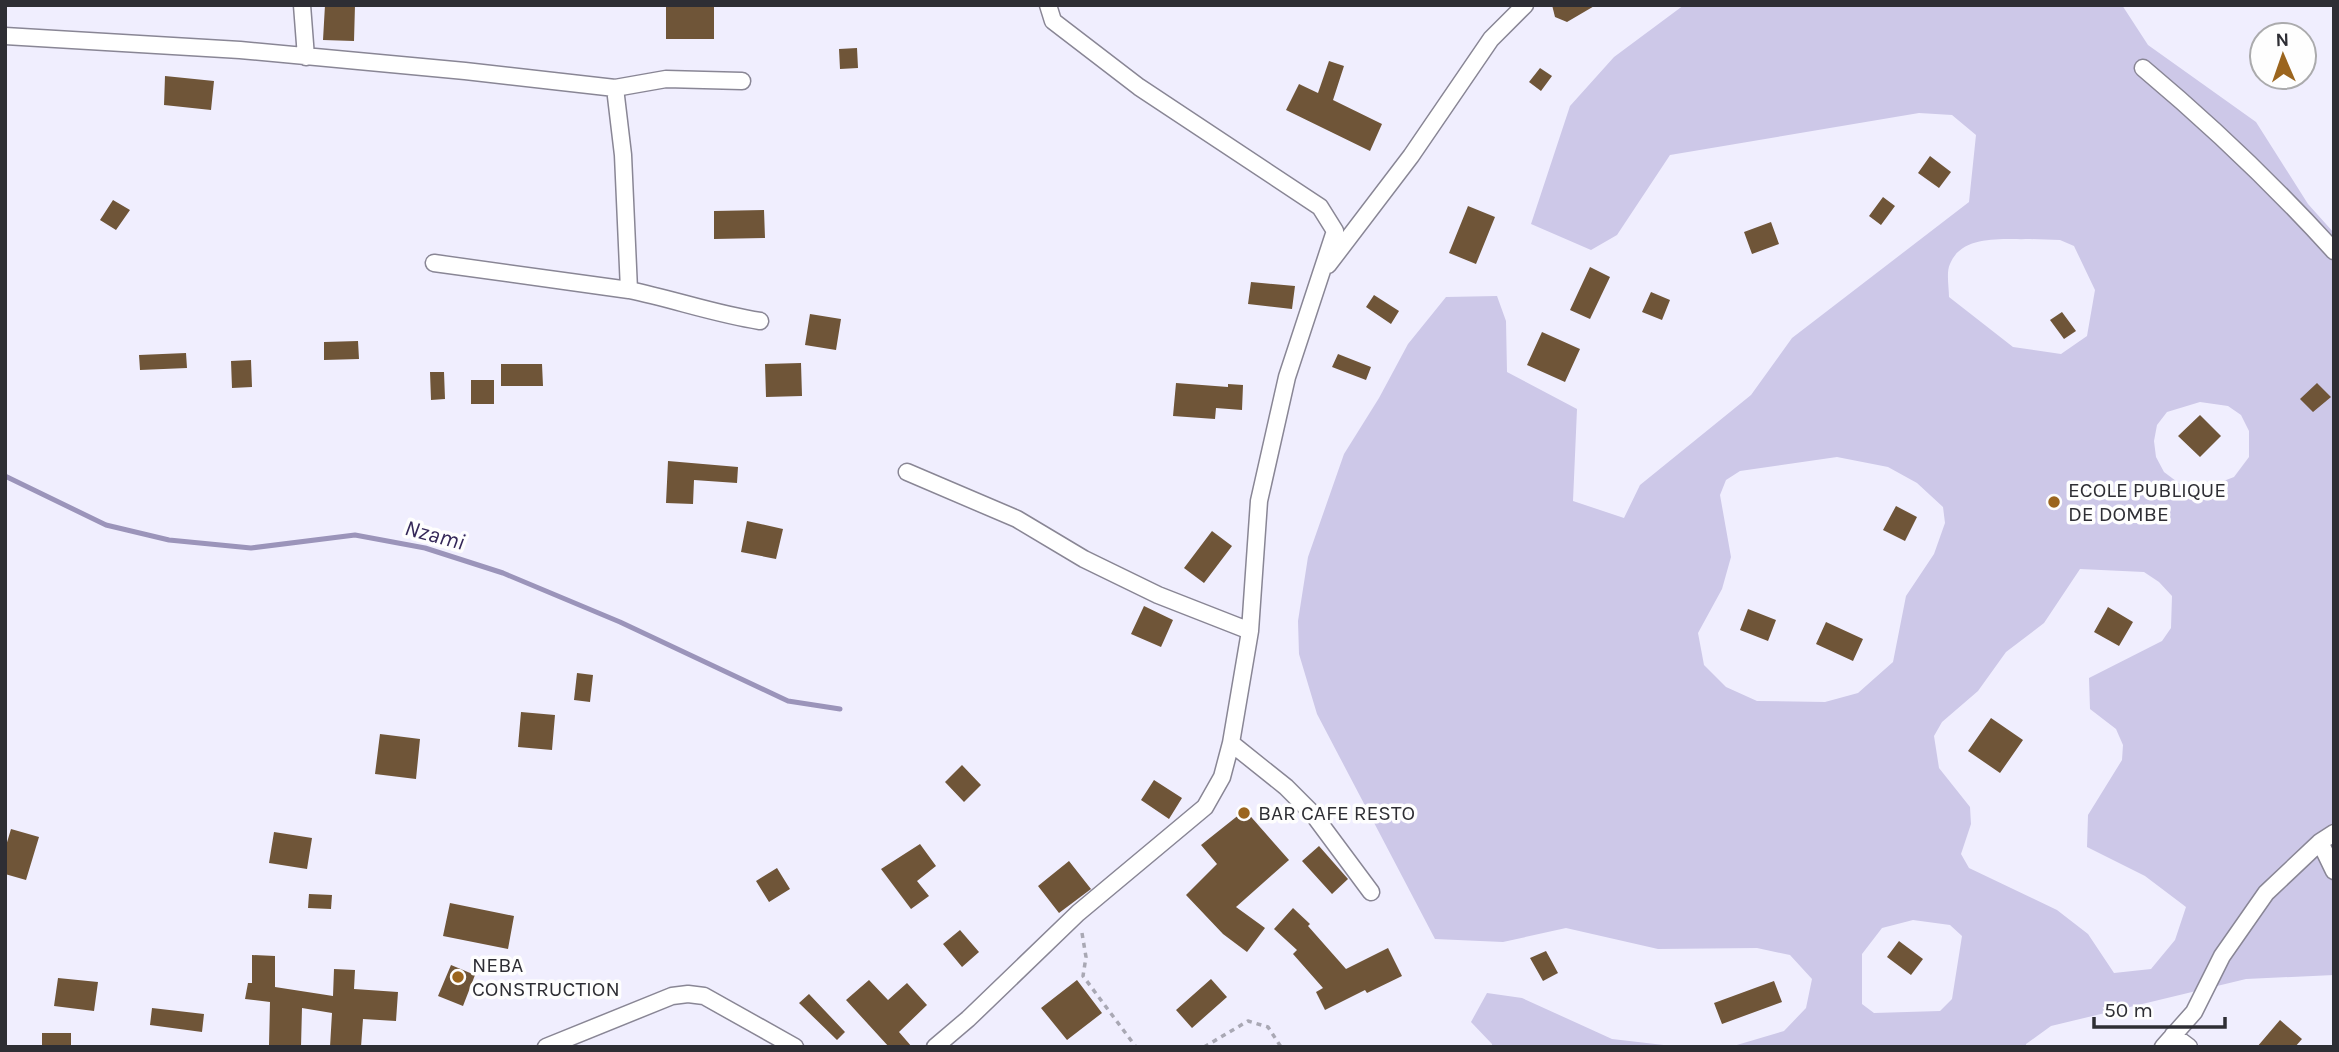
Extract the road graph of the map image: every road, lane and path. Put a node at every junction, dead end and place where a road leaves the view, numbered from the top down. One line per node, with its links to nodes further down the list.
1 (302, 5): 5 (street)
2 (1048, 5): 11 (street)
3 (1525, 5): 11 (street)
4 (5, 36): 5 (street)
5 (306, 57): 8 (street)
6 (2143, 68): 9 (street)
7 (742, 81): 8 (street)
8 (615, 88): 12 (street)
9 (2334, 251)
10 (435, 263): 12 (street)
11 (1322, 273): 15 (street)
12 (629, 290): 13 (street)
13 (760, 321)
14 (907, 472): 15 (street)
15 (1250, 631): 16 (street)
16 (1231, 743): 19 (street); 20 (street)
17 (2327, 838): 18 (street); 21 (street)
18 (2334, 871)
19 (1371, 892)
20 (1078, 913): 24 (street); 25 (path)
21 (2168, 1041): 28 (street)
22 (546, 1047): 23 (street)
23 (795, 1047)
24 (934, 1047)
25 (1136, 1047)
26 (1204, 1047): 27 (path)
27 (1281, 1047)
28 (2189, 1047)

